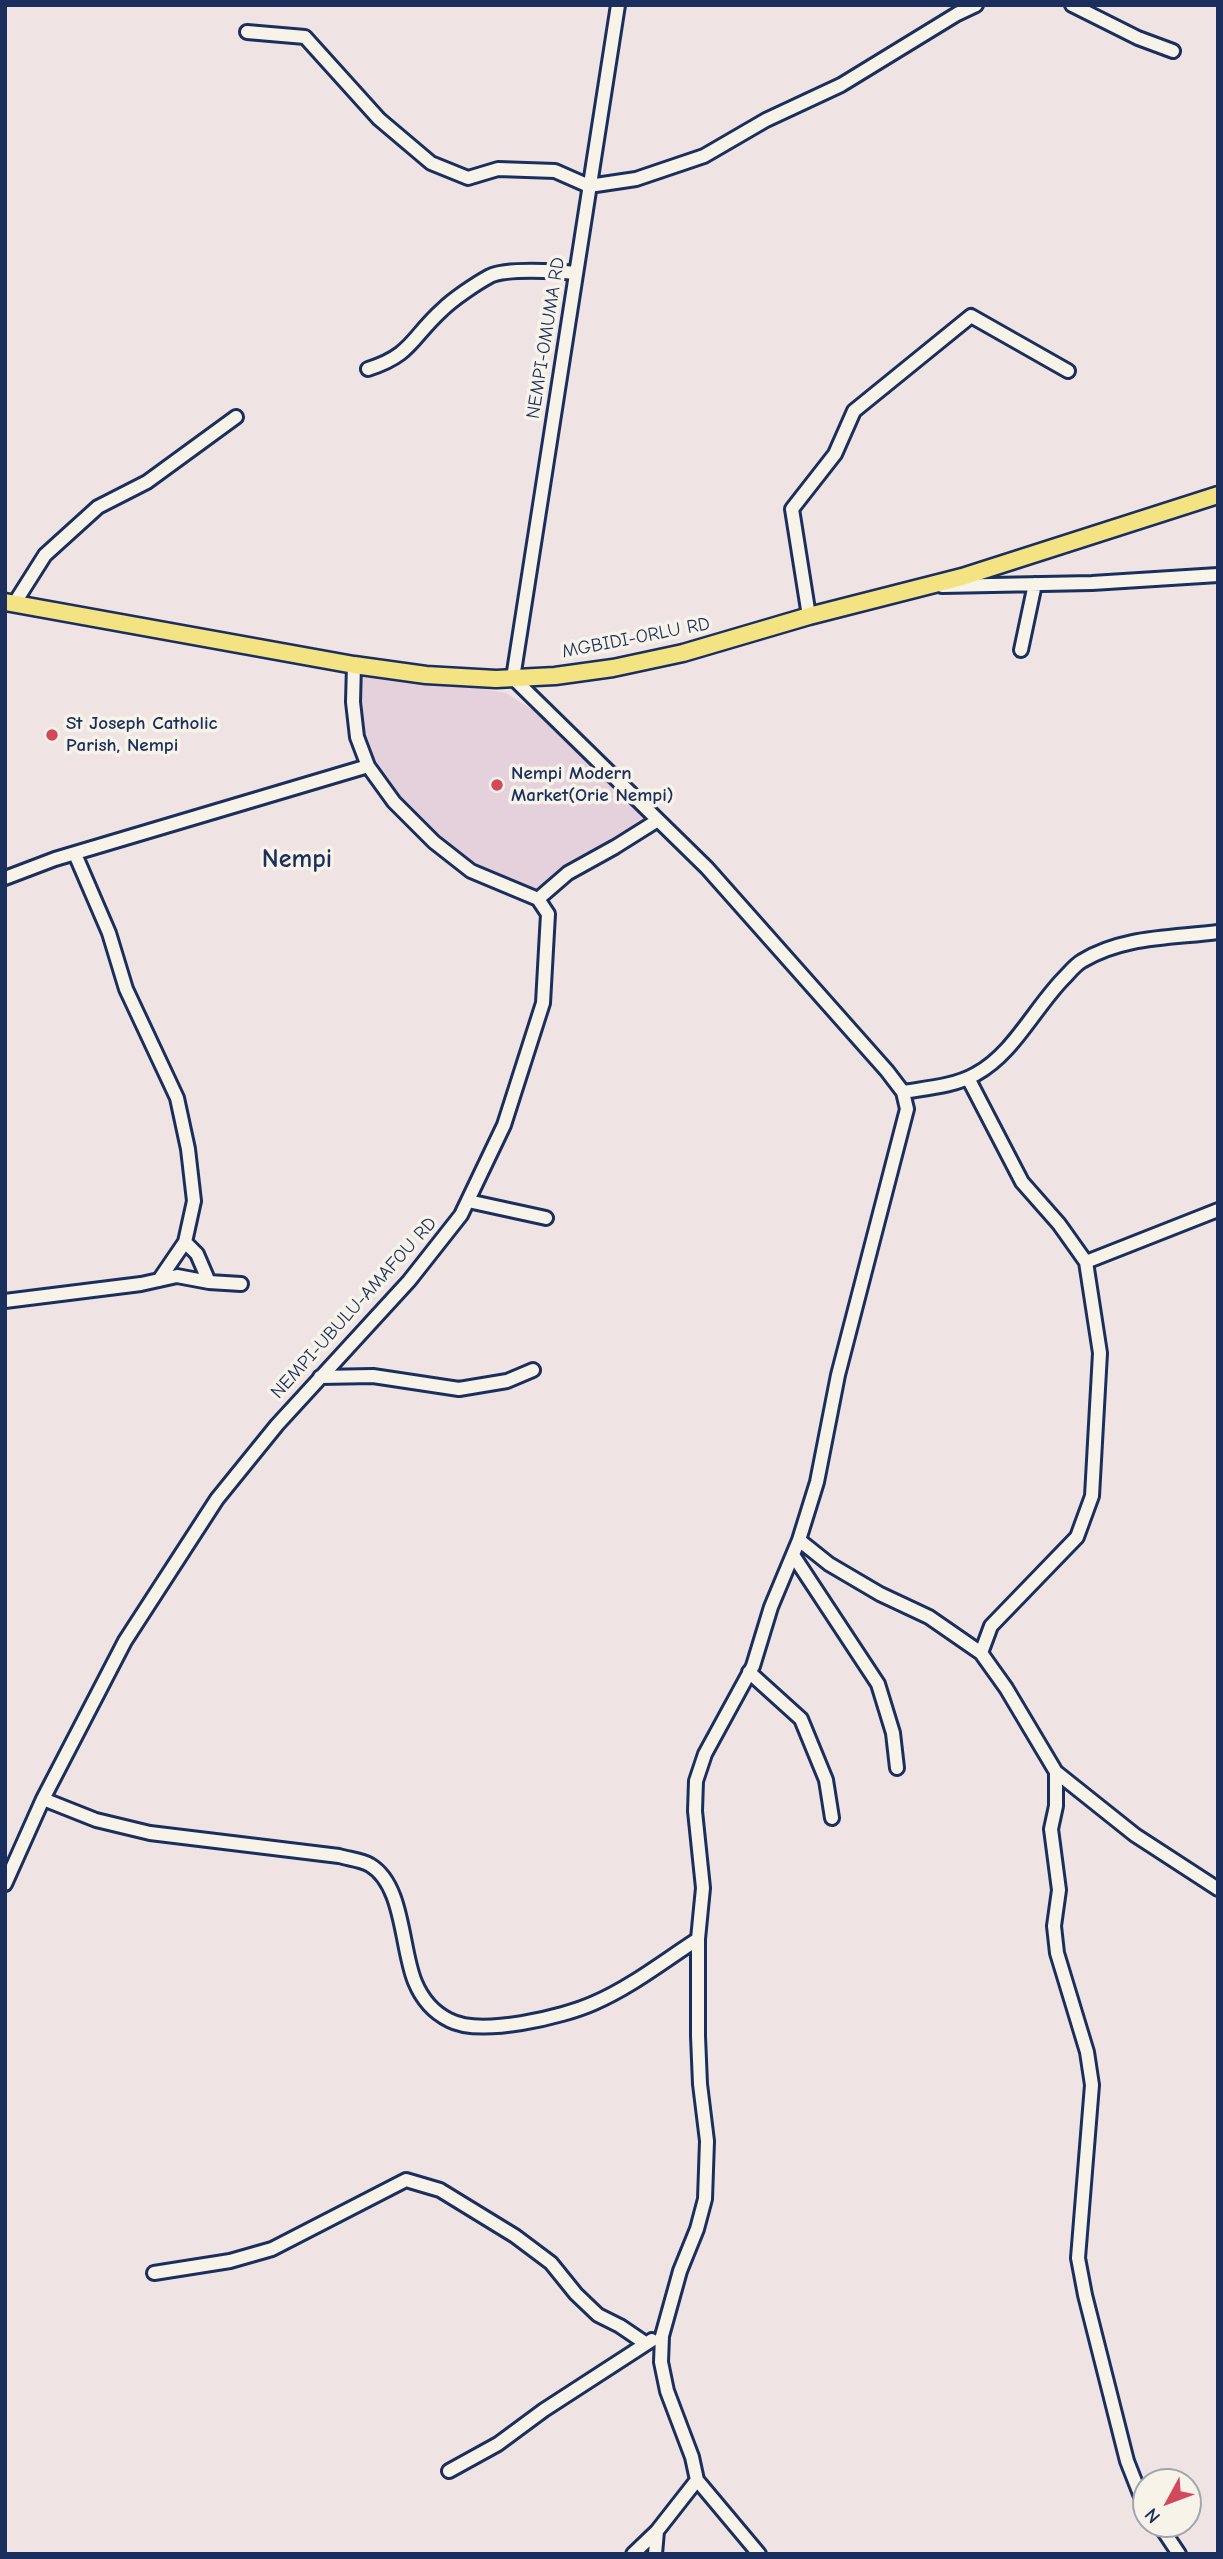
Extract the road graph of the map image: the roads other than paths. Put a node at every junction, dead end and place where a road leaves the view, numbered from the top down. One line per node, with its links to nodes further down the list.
1 (618, 5): 6 (street, NEMPI-OMUMA RD)
2 (976, 5): 6 (street)
3 (1072, 5): 5 (street)
4 (247, 32): 6 (street)
5 (1173, 51)
6 (589, 186): 7 (street, NEMPI-OMUMA RD)
7 (575, 273): 8 (street); 19 (street, NEMPI-OMUMA RD)
8 (368, 369)
9 (1068, 371): 16 (street)
10 (236, 417): 15 (street)
11 (1218, 495): 14 (main road, MGBIDI-ORLU RD)
12 (1218, 575): 13 (street)
13 (1035, 584): 14 (street); 17 (street)
14 (926, 587): 16 (main road, MGBIDI-ORLU RD)
15 (9, 603): 18 (main road, MGBIDI-ORLU RD)
16 (809, 616): 19 (main road, MGBIDI-ORLU RD)
17 (1021, 650)
18 (354, 665): 19 (main road, MGBIDI-ORLU RD); 20 (street)
19 (513, 678): 21 (street)
20 (368, 766): 22 (street); 24 (street)
21 (658, 820): 24 (street); 27 (street)
22 (75, 854): 23 (street); 31 (street)
23 (5, 878)
24 (538, 899): 28 (street, NEMPI-UBULU-AMAFOU RD)
25 (1218, 932): 26 (street)
26 (968, 1078): 27 (street); 32 (street)
27 (903, 1092): 39 (street)
28 (468, 1201): 30 (street); 38 (street, NEMPI-UBULU-AMAFOU RD)
29 (1218, 1210): 32 (street)
30 (546, 1218)
31 (185, 1242): 33 (street); 34 (street)
32 (1086, 1262): 41 (street)
33 (159, 1280): 34 (street); 36 (street)
34 (209, 1282): 35 (street)
35 (241, 1284)
36 (5, 1301)
37 (533, 1370): 38 (street)
38 (320, 1377): 45 (street, NEMPI-UBULU-AMAFOU RD)
39 (799, 1541): 40 (street); 41 (street)
40 (793, 1555): 42 (street); 43 (street)
41 (981, 1653): 44 (street)
42 (749, 1672): 46 (street); 49 (street)
43 (897, 1768)
44 (1056, 1772): 48 (street); 54 (street)
45 (43, 1800): 47 (street, NEMPI-UBULU-AMAFOU RD); 49 (street)
46 (832, 1818)
47 (5, 1884)
48 (1218, 1889)
49 (698, 1939): 51 (street)
50 (154, 2273): 52 (street)
51 (662, 2336): 52 (street); 55 (street)
52 (645, 2343): 53 (street)
53 (449, 2471)
54 (1132, 2474)
55 (697, 2480): 56 (street); 60 (street)
56 (657, 2532): 58 (street); 59 (street)
57 (1169, 2538): 61 (street)
58 (632, 2554)
59 (655, 2554)
60 (758, 2554)
61 (1180, 2554)

